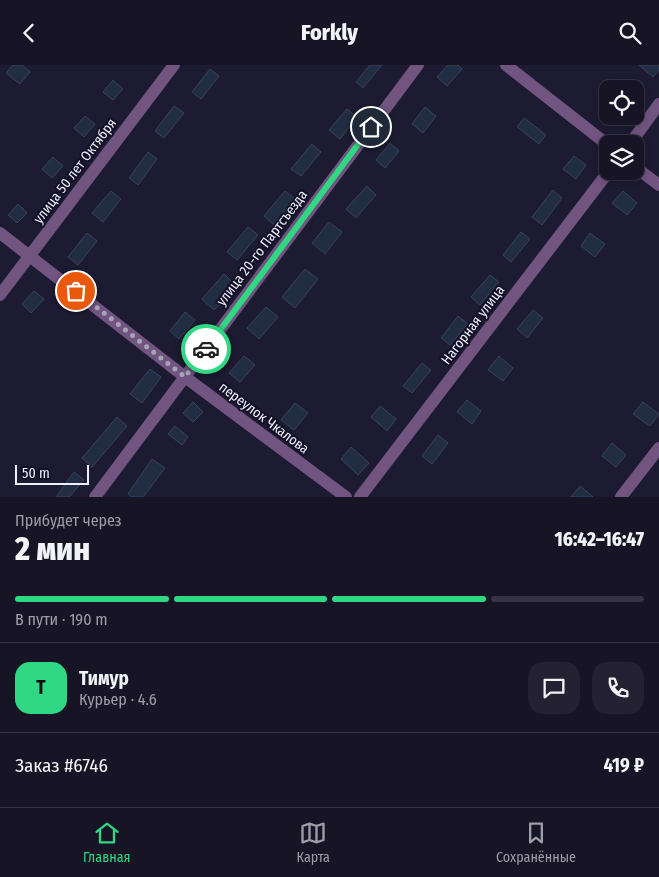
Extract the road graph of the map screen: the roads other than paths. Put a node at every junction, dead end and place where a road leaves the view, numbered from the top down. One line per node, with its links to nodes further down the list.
1 (174, 65): 11 (street, улица 50 лет Октября)
2 (418, 65): 13 (street, улица 20-го Партсъезда)
3 (506, 65): 6 (street)
4 (659, 105): 5 (street)
5 (637, 135)
6 (599, 138)
7 (644, 174): 9 (street)
8 (602, 180): 17 (street, Нагорная улица)
9 (659, 185)
10 (0, 233): 11 (street, переулок Чкалова)
11 (30, 255): 12 (street, улица 50 лет Октября); 13 (street, переулок Чкалова)
12 (0, 295)
13 (185, 377): 15 (street, улица 20-го Партсъезда); 16 (street, переулок Чкалова)
14 (659, 448): 18 (street)
15 (95, 497)
16 (346, 497)
17 (360, 497)
18 (622, 497)

